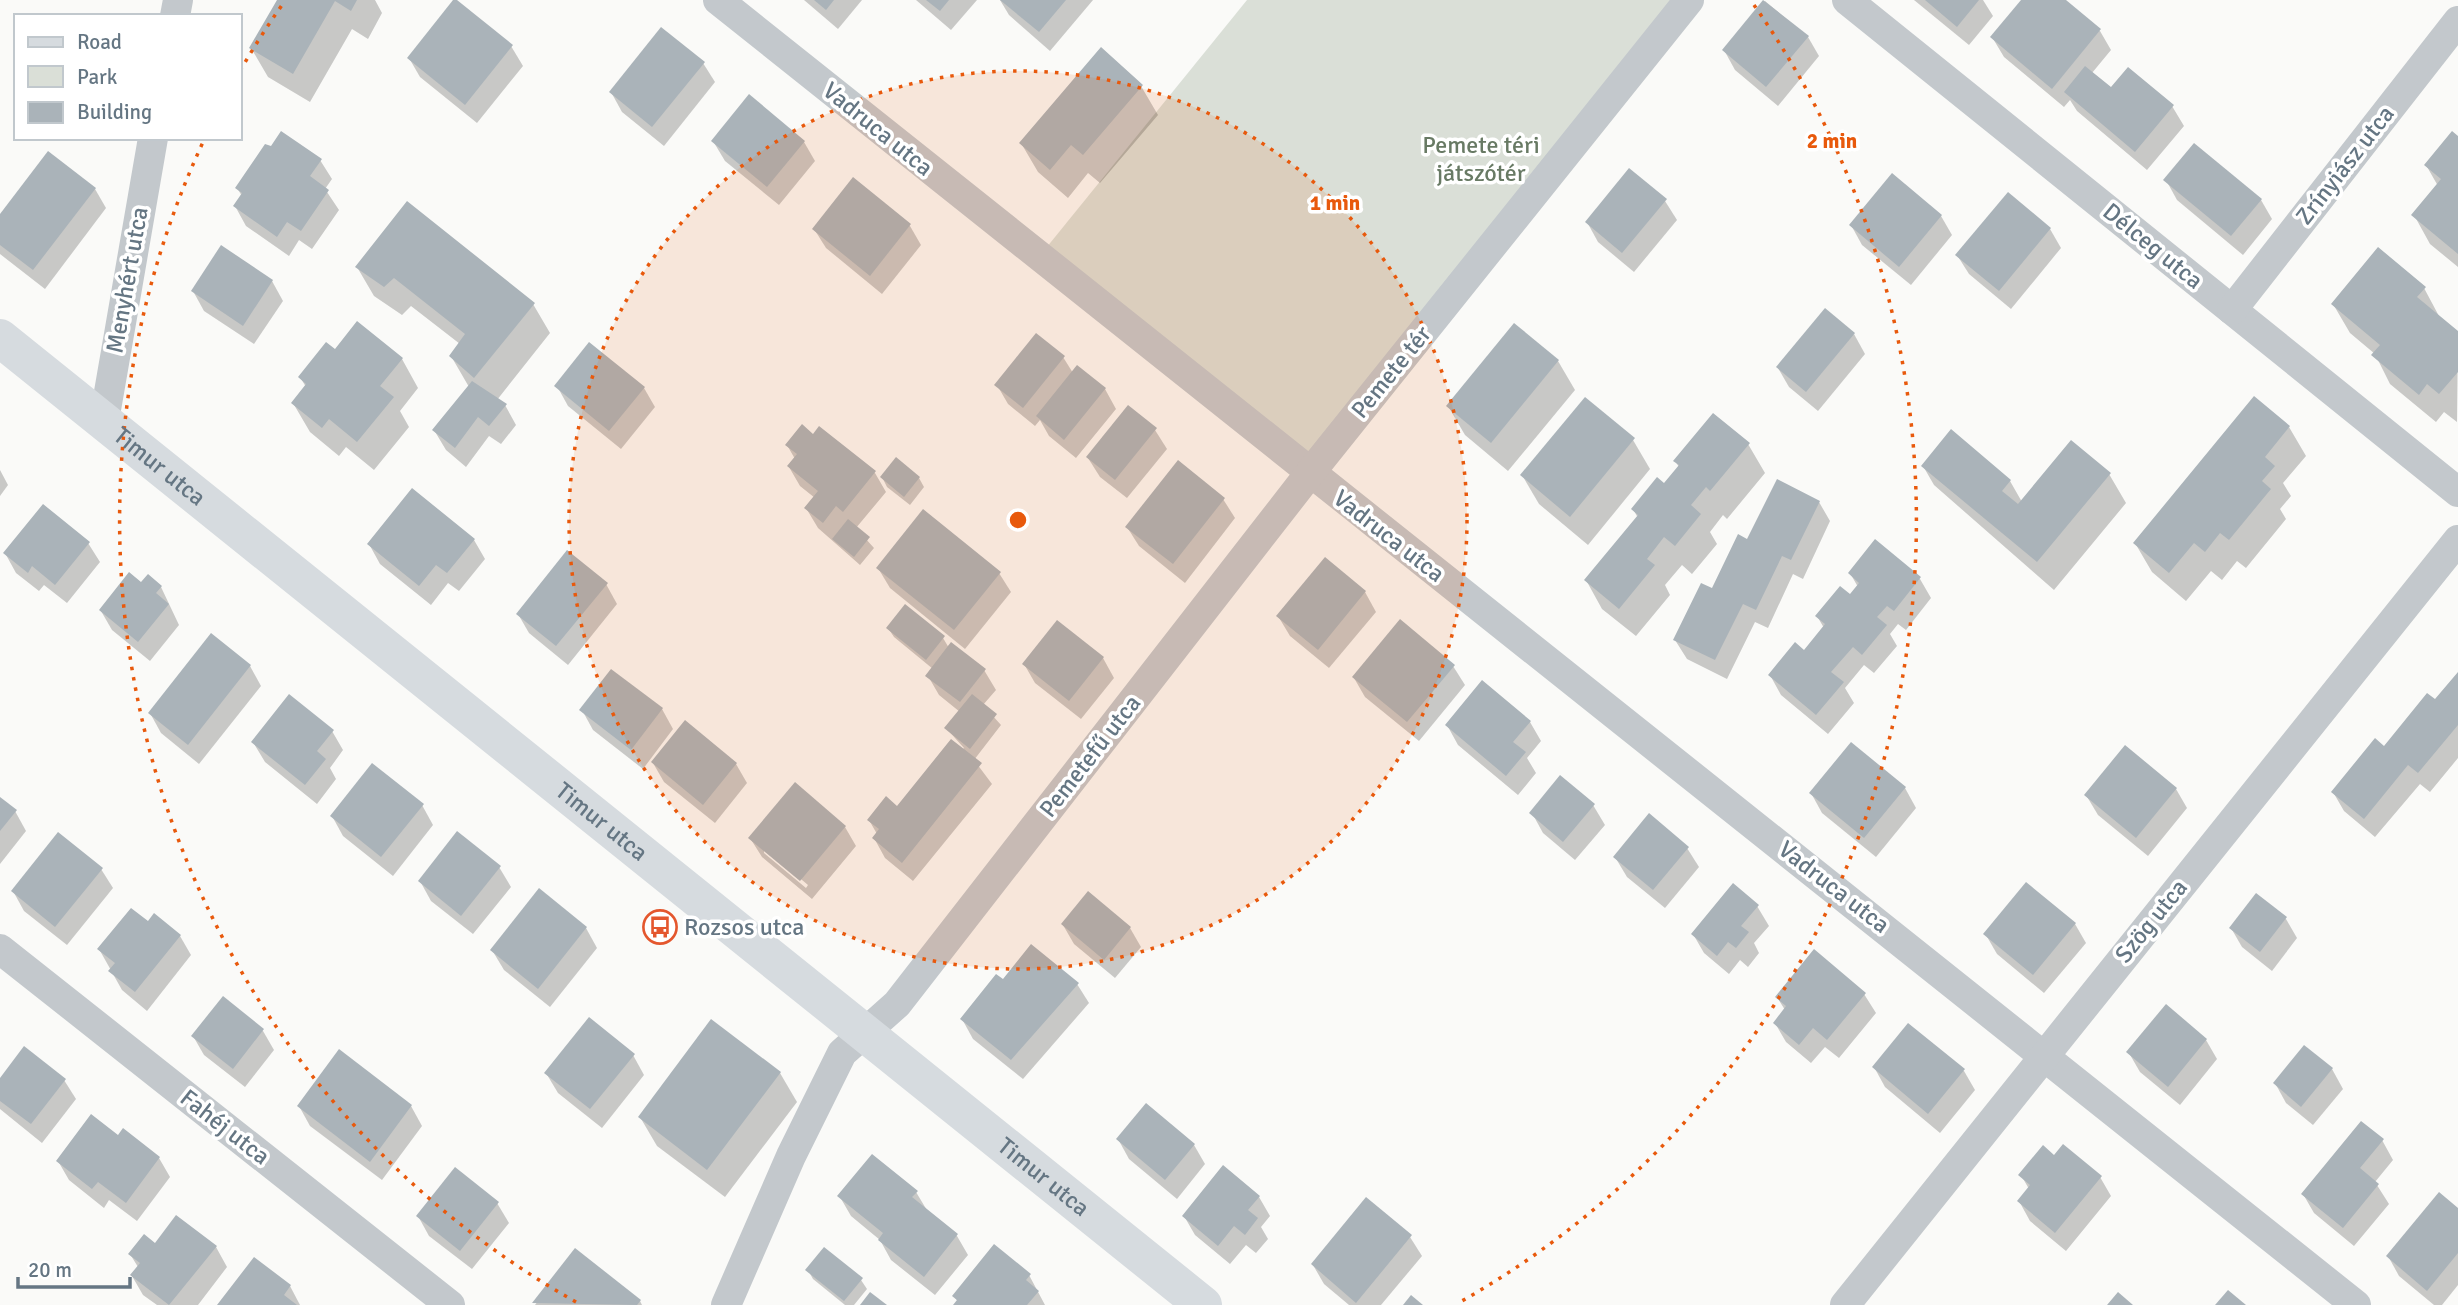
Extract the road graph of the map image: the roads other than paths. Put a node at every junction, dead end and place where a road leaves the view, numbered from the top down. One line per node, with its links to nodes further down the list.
1 (718, 0): 9 (street, Vadruca utca)
2 (1689, 0): 9 (street, Pemete tér)
3 (1847, 0): 6 (street, Délceg utca)
4 (2458, 21): 6 (street, Zrínyiász utca)
5 (153, 140): 8 (street, Menyhért utca)
6 (2232, 310): 10 (street, Délceg utca)
7 (0, 338): 8 (street, Timur utca)
8 (104, 421): 13 (street, Timur utca)
9 (1310, 474): 13 (street, Pemetefű utca); 14 (street, Vadruca utca)
10 (2458, 492)
11 (2458, 540): 14 (street, Szög utca)
12 (0, 949): 15 (street, Fahéj utca)
13 (863, 1034): 16 (street); 17 (street, Timur utca)
14 (2045, 1053): 18 (street, Szög utca); 19 (street, Vadruca utca)
15 (450, 1305)
16 (726, 1305)
17 (1203, 1305)
18 (1845, 1305)
19 (2356, 1305)

